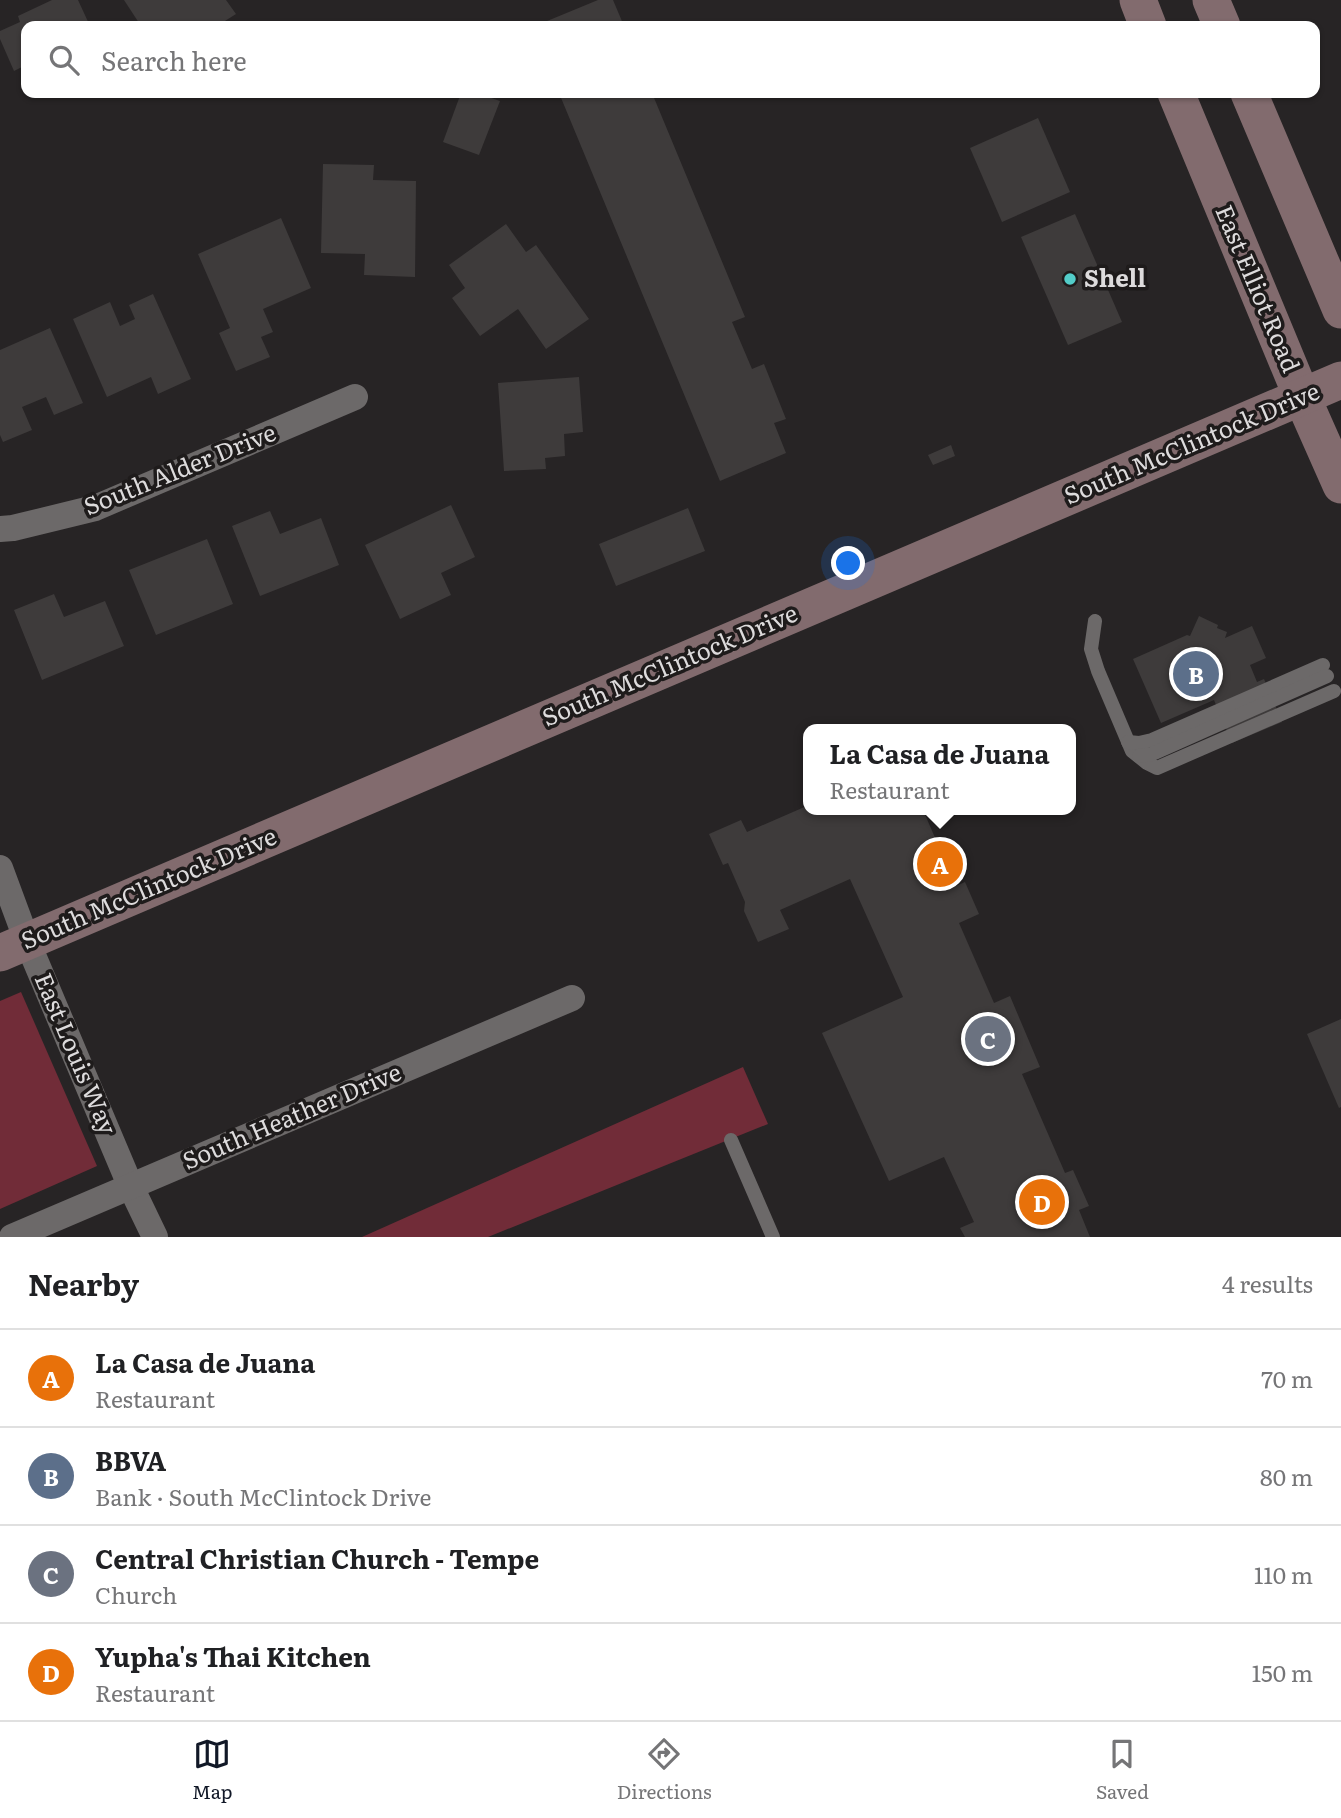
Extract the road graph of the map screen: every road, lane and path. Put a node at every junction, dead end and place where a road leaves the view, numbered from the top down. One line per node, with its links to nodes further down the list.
1 (1138, 0): 3 (main road)
2 (1211, 0): 4 (main road)
3 (1146, 21)
4 (1220, 21)
5 (1178, 98): 10 (main road, East Elliot Road)
6 (1252, 98): 7 (main road)
7 (1341, 310)
8 (1341, 380): 10 (main road, South McClintock Drive)
9 (355, 397): 12 (street, South Alder Drive)
10 (1302, 397): 11 (main road, East Elliot Road); 18 (main road, South McClintock Drive)
11 (1341, 485)
12 (0, 529)
13 (1095, 621): 15 (lane)
14 (1334, 691): 16 (lane)
15 (1128, 741): 16 (lane); 16 (lane)
16 (1139, 756)
17 (0, 868): 18 (street, East Louis Way)
18 (13, 947): 21 (street, East Louis Way)
19 (572, 998): 21 (street, South Heather Drive)
20 (730, 1140): 24 (lane)
21 (130, 1185): 22 (street, South Heather Drive); 23 (street, East Louis Way)
22 (12, 1237)
23 (155, 1237)
24 (773, 1237)

